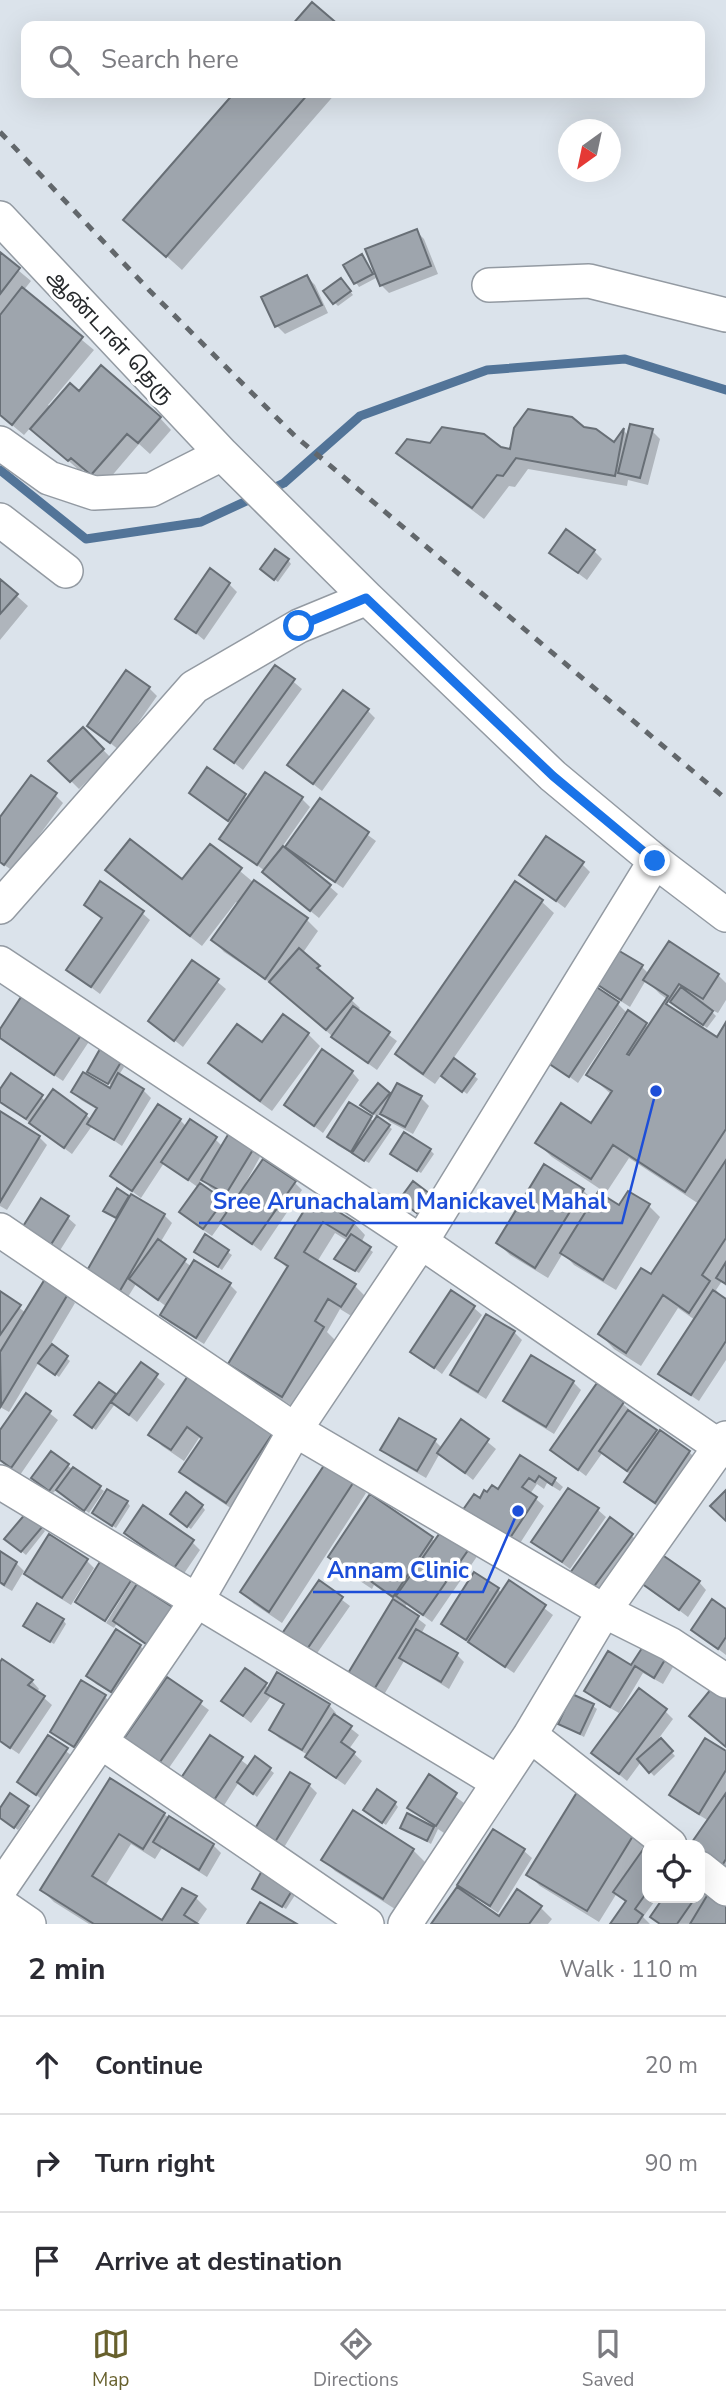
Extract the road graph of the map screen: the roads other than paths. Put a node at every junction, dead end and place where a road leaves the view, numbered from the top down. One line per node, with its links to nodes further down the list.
1 (0, 218): 5 (street, ஆண்டாள் தெரு)
2 (489, 285): 3 (street)
3 (726, 315)
4 (0, 443): 5 (street)
5 (222, 454): 8 (street, ஆண்டாள் தெரு)
6 (0, 520): 7 (street)
7 (66, 571)
8 (366, 598): 9 (street, ஆண்டாள் தெரு); 10 (street)
9 (655, 861): 11 (street, ஆண்டாள் தெரு); 14 (street)
10 (0, 907)
11 (726, 915)
12 (0, 962): 14 (street)
13 (0, 1230): 15 (street)
14 (421, 1242): 15 (street); 16 (street)
15 (295, 1430): 18 (street); 19 (street)
16 (724, 1446): 19 (street)
17 (0, 1482): 18 (street)
18 (197, 1600): 22 (street); 23 (street)
19 (604, 1611): 20 (street); 21 (street)
20 (726, 1682)
21 (530, 1735): 23 (street); 24 (street)
22 (101, 1742): 26 (street); 30 (street)
23 (498, 1782): 31 (street)
24 (664, 1840)
25 (705, 1872): 27 (street)
26 (0, 1889)
27 (726, 1889)
28 (0, 1905): 29 (street)
29 (29, 1924)
30 (367, 1924)
31 (405, 1924)

